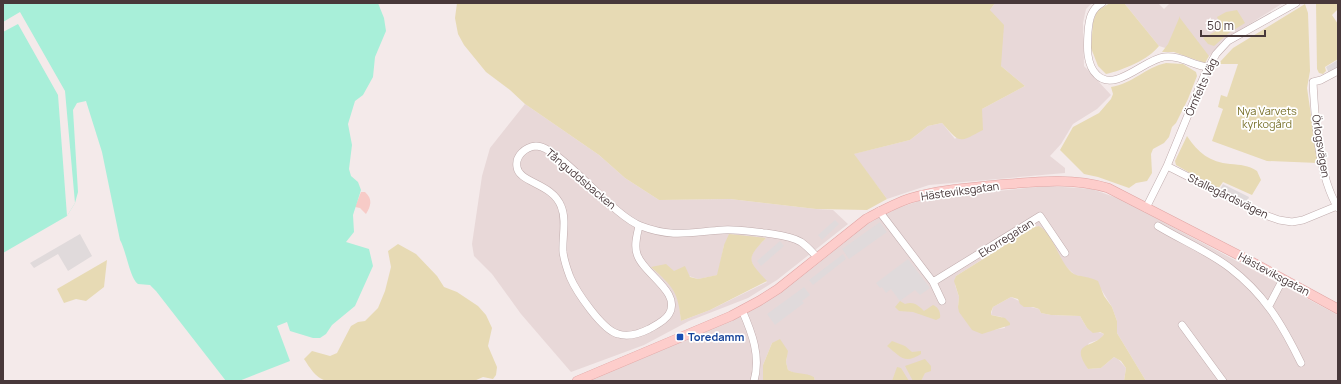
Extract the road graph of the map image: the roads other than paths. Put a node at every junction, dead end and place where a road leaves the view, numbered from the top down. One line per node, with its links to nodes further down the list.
1 (1102, 3): 3 (street)
2 (1296, 3): 3 (street, Örnfelts Väg)
3 (1208, 67): 5 (street, Örnfelts Väg)
4 (1338, 71): 6 (street, Örlogsvägen)
5 (1167, 166): 6 (street, Stallegårdsvägen); 7 (street, Örnfelts Väg)
6 (1337, 207)
7 (1146, 208): 8 (street, Hästeviksgatan); 13 (street, Hästeviksgatan)
8 (879, 211): 12 (street, Hästeviksgatan); 14 (street)
9 (639, 226): 9 (street, Tånguddsbacken); 12 (street, Tånguddsbacken)
10 (1158, 226): 16 (street)
11 (1065, 253): 14 (street, Ekorregatan)
12 (817, 257): 18 (street, Hästeviksgatan)
13 (1283, 279): 16 (street); 17 (street, Hästeviksgatan)
14 (933, 282): 15 (street)
15 (942, 301)
16 (1268, 306): 20 (street)
17 (1338, 309)
18 (742, 310): 21 (street, Hästeviksgatan); 22 (street)
19 (1182, 325): 23 (street)
20 (1301, 363)
21 (577, 381)
22 (754, 381)
23 (1223, 381)

